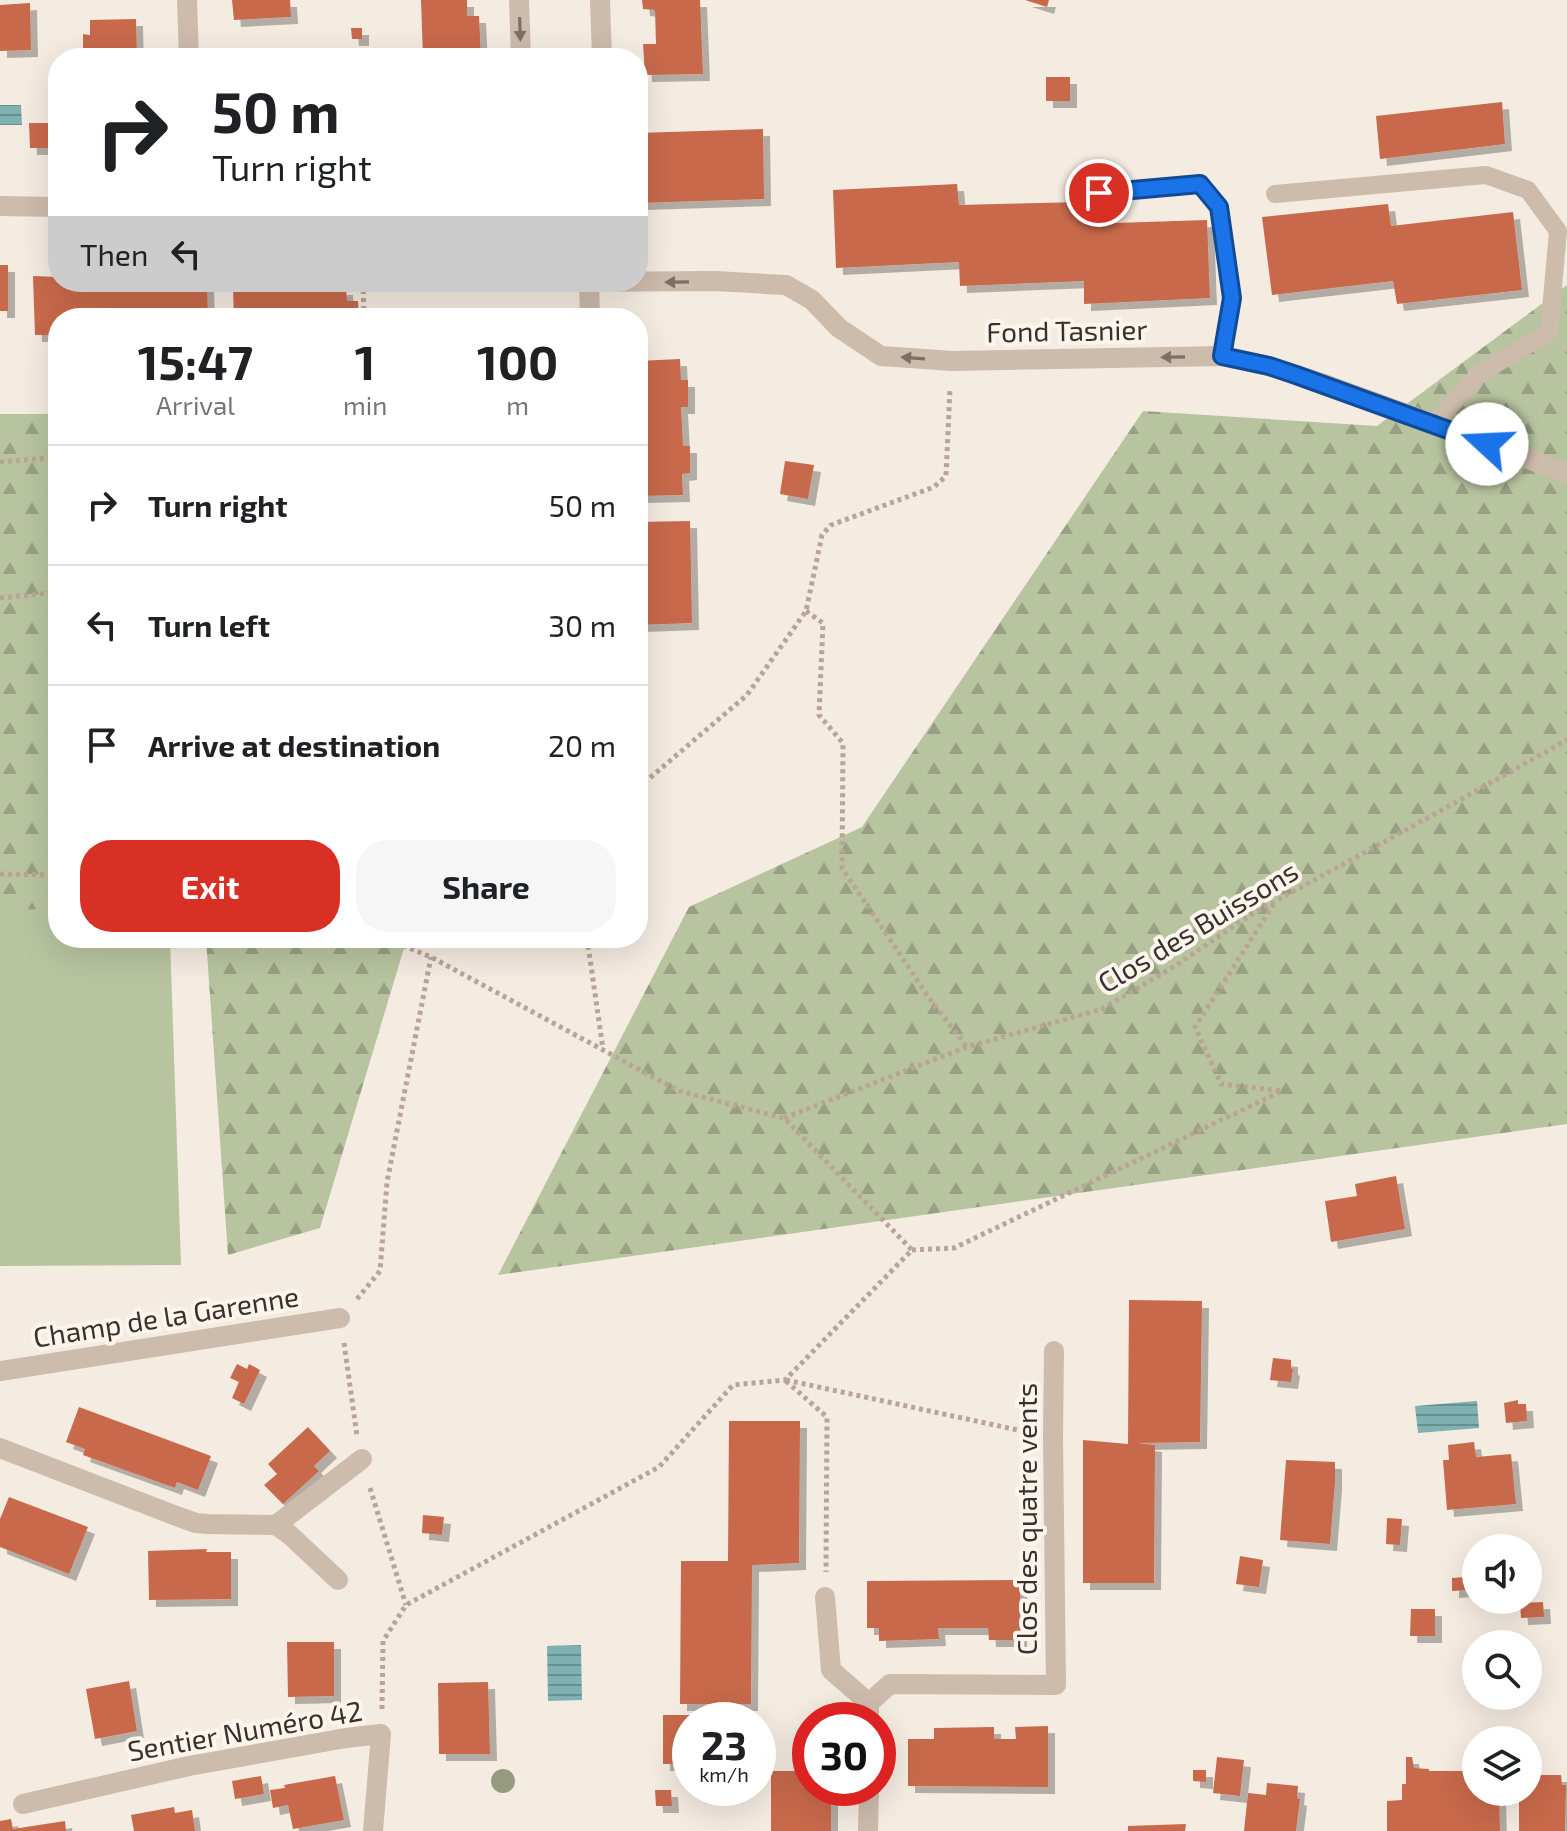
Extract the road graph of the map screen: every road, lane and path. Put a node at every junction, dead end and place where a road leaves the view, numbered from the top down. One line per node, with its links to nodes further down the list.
1 (187, 0): 4 (street)
2 (519, 0): 5 (street, one-way to 5)
3 (600, 0): 6 (street)
4 (189, 48)
5 (521, 48)
6 (602, 48)
7 (1099, 193): 12 (lane)
8 (1275, 194): 14 (lane)
9 (0, 206): 10 (street)
10 (48, 207)
11 (648, 282): 13 (street, Fond Tasnier, one-way to 11)
12 (1222, 356): 13 (street, Fond Tasnier, one-way to 13); 14 (street, Fond Tasnier)
13 (952, 361): 20 (path)
14 (1434, 424): 17 (street, Fond Tasnier)
15 (48, 458): 16 (path)
16 (0, 462)
17 (1567, 473)
18 (48, 593): 19 (path)
19 (0, 598)
20 (806, 611): 22 (path); 29 (path)
21 (1567, 740): 25 (path, Clos des Buissons)
22 (648, 779)
23 (0, 874): 24 (path)
24 (48, 875)
25 (1275, 901): 29 (path, Clos des Buissons); 32 (path)
26 (409, 948): 28 (path)
27 (588, 948): 30 (path)
28 (431, 957): 30 (path); 33 (path)
29 (967, 1047): 31 (path, Clos des Buissons)
30 (603, 1050): 31 (path)
31 (784, 1118): 32 (path)
32 (912, 1250): 36 (path)
33 (340, 1318): 35 (street, Champ de la Garenne); 39 (path)
34 (1054, 1351): 37 (street, Clos des quatre vents)
35 (0, 1371)
36 (785, 1380): 37 (path); 42 (path); 43 (path)
37 (1053, 1437): 45 (street, Clos des quatre vents)
38 (0, 1448): 40 (street)
39 (362, 1459): 40 (street); 43 (path)
40 (276, 1525): 41 (street)
41 (338, 1580)
42 (825, 1597): 44 (street, Clos des quatre vents)
43 (406, 1605): 46 (path)
44 (861, 1702)
45 (876, 1702)
46 (381, 1734): 47 (street, Sentier Numéro 42); 49 (street, Sentier Numéro 42)
47 (23, 1804)
48 (869, 1806): 50 (street)
49 (373, 1831)
50 (868, 1831)

